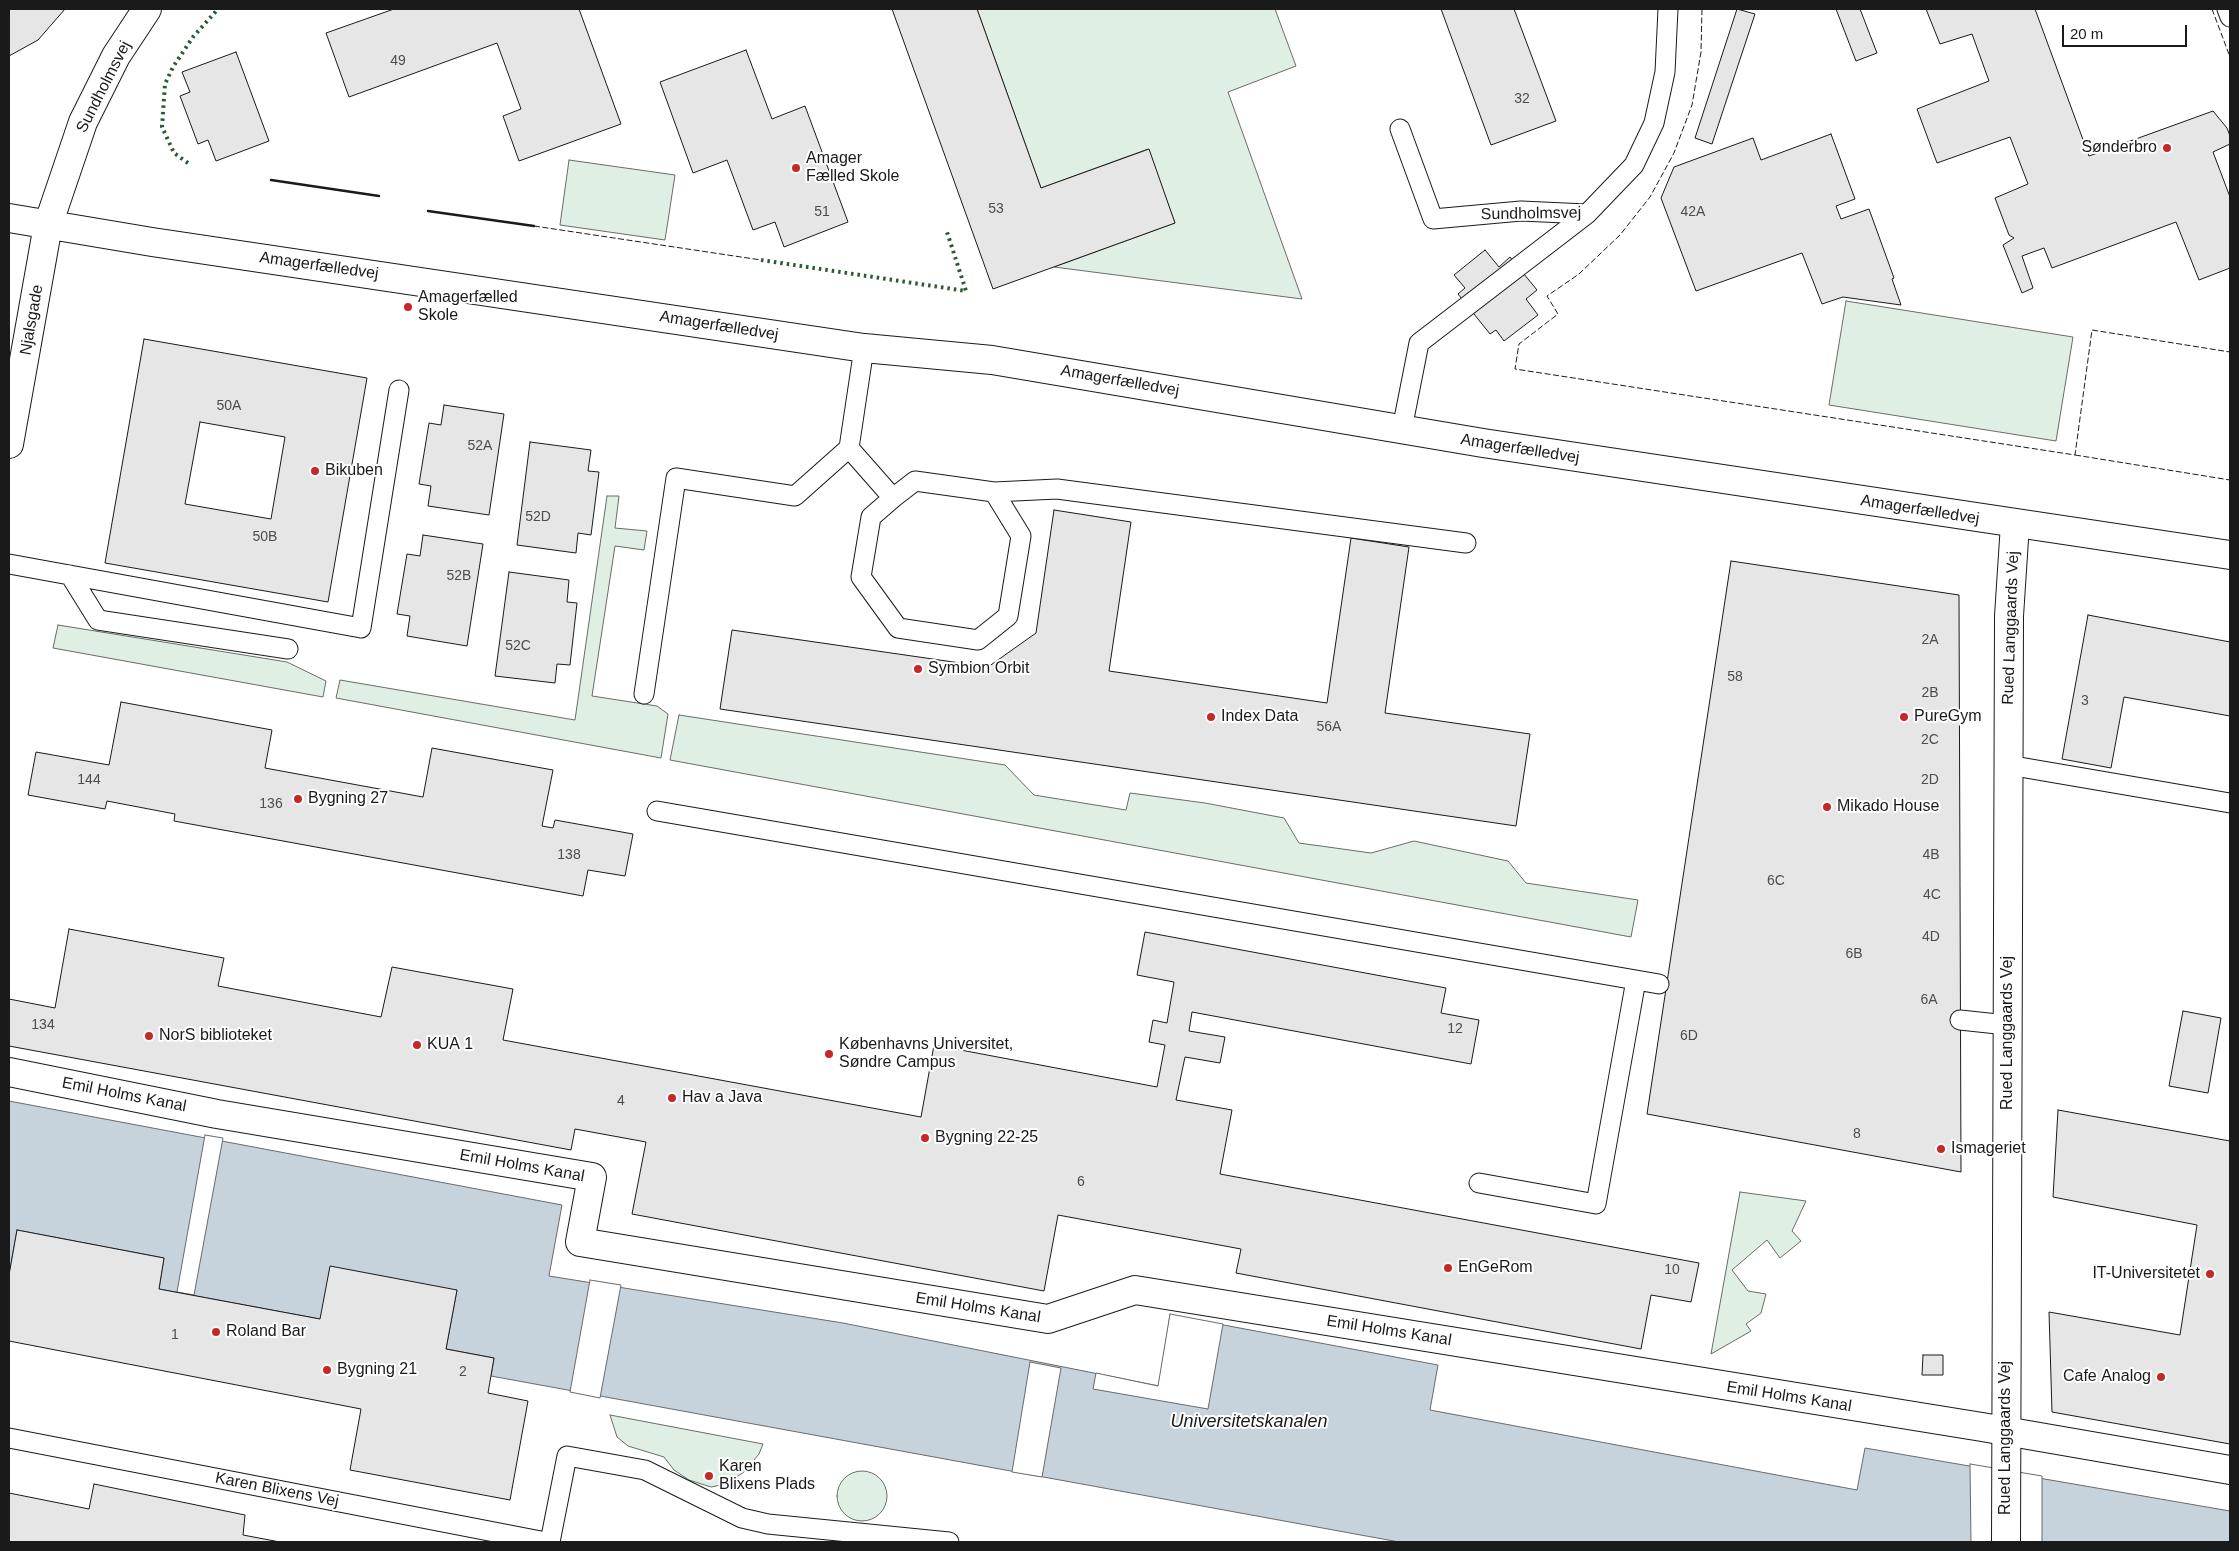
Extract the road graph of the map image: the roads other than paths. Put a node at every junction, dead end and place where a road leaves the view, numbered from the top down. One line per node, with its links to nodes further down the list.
1 (147, 9): 8 (street, Sundholmsvej)
2 (1668, 9): 6 (lane, Sundholmsvej)
3 (2227, 9): 4 (lane)
4 (2230, 17)
5 (1400, 129): 6 (lane, Sundholmsvej)
6 (1587, 214): 11 (lane)
7 (9, 218): 8 (street, Amagerfælledvej)
8 (48, 225): 9 (street, Amagerfælledvej); 12 (street, Njalsgade)
9 (864, 348): 11 (street, Amagerfælledvej); 13 (lane)
10 (399, 390): 20 (lane)
11 (1402, 429): 16 (street, Amagerfælledvej)
12 (9, 444)
13 (849, 448): 15 (lane); 22 (lane)
14 (994, 492): 15 (lane); 15 (lane); 17 (lane)
15 (893, 498)
16 (2015, 524): 18 (street, Amagerfælledvej); 23 (street, Rued Langgaards Vej)
17 (1466, 543)
18 (2230, 555)
19 (9, 564): 20 (lane)
20 (70, 575): 21 (lane)
21 (288, 649)
22 (644, 694)
23 (2008, 765): 24 (lane); 29 (street, Rued Langgaards Vej)
24 (2230, 803)
25 (657, 811): 26 (lane)
26 (1636, 980): 27 (lane); 31 (lane)
27 (1659, 984)
28 (1960, 1020): 29 (lane)
29 (2007, 1025): 32 (street, Rued Langgaards Vej)
30 (9, 1072): 32 (street, Emil Holms Kanal)
31 (1480, 1183)
32 (2006, 1431): 34 (street, Emil Holms Kanal); 37 (street, Rued Langgaards Vej)
33 (9, 1438): 35 (lane, Karen Blixens Vej)
34 (2230, 1470)
35 (548, 1542): 36 (lane)
36 (948, 1542)
37 (2006, 1542)

